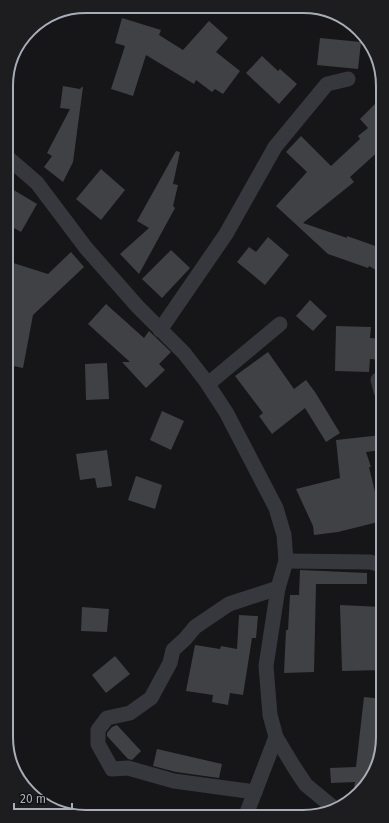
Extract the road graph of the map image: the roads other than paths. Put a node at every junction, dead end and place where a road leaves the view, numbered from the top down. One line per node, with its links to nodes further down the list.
1 (348, 79): 4 (street)
2 (13, 161): 4 (street)
3 (280, 324): 5 (street)
4 (160, 330): 5 (street)
5 (208, 384): 6 (street)
6 (286, 561): 7 (street); 8 (street)
7 (376, 564)
8 (278, 588): 9 (street); 10 (street)
9 (276, 737): 10 (street); 11 (street)
10 (255, 792): 12 (street)
11 (330, 805)
12 (248, 810)

